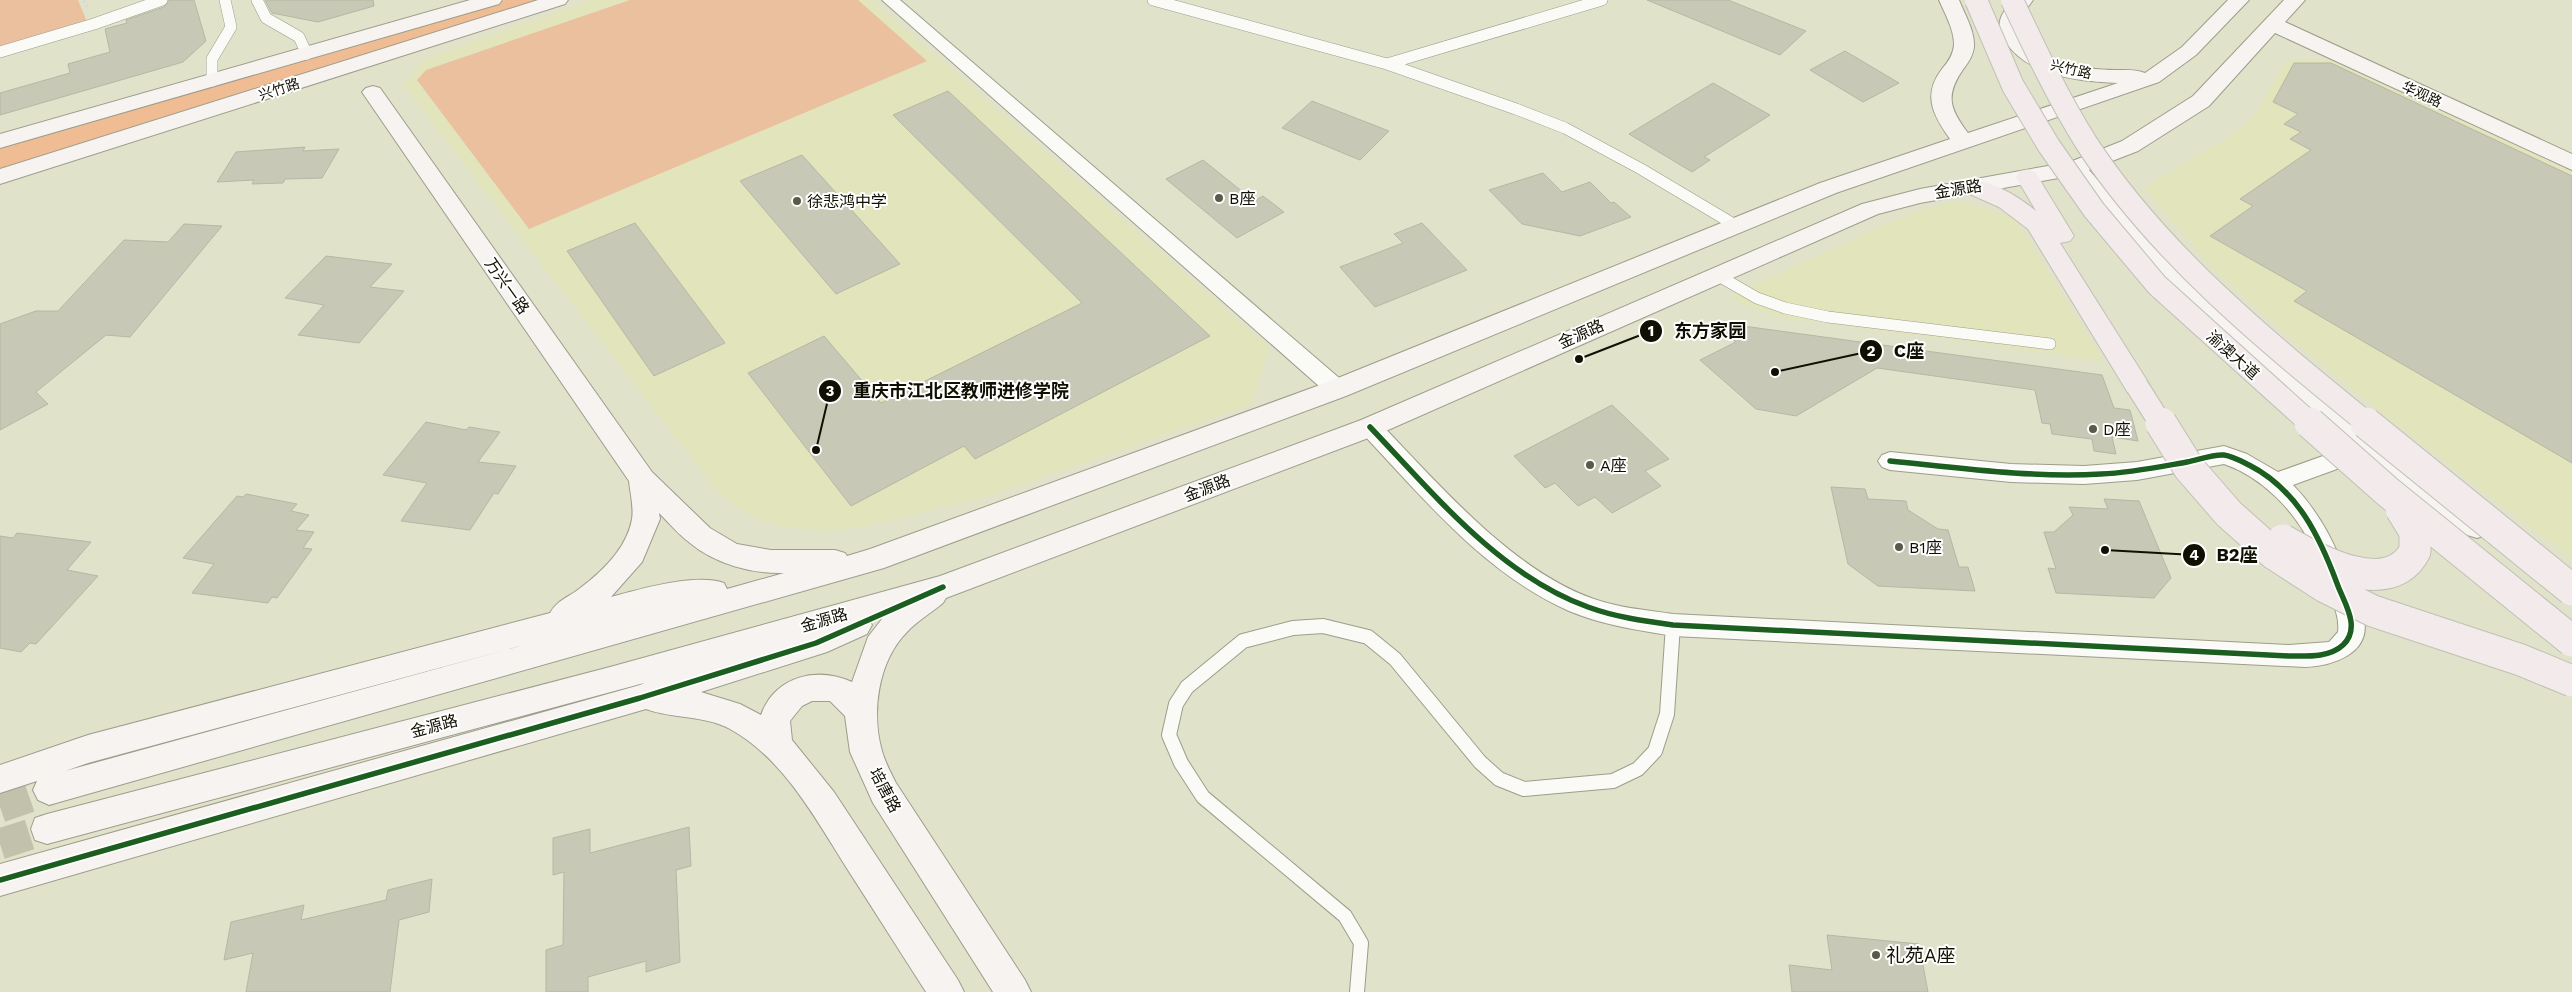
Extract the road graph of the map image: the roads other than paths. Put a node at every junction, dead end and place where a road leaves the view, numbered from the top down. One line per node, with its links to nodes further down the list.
1 (162, 0): 17 (lane)
2 (225, 0): 21 (lane)
3 (257, 0): 18 (lane)
4 (492, 0): 18 (street, 兴竹路)
5 (558, 0): 16 (street, 兴竹路)
6 (890, 0): 37 (street)
7 (1153, 0): 19 (lane)
8 (1602, 0): 19 (lane)
9 (1949, 0): 25 (street)
10 (1976, 0): 43 (main road, 渝澳大道, bridge)
11 (2012, 0): 48 (main road, bridge)
12 (2023, 0): 20 (street, 兴竹路)
13 (2239, 0): 20 (street)
14 (2295, 0): 15 (street, 金源路)
15 (2272, 24): 26 (street, 华观路); 27 (street, 金源路)
16 (408, 48): 22 (street, 兴竹路); 23 (street)
17 (0, 52)
18 (307, 54): 21 (street, 兴竹路)
19 (1387, 64): 33 (lane)
20 (2152, 78): 25 (street)
21 (212, 81): 24 (street, 兴竹路)
22 (306, 81): 23 (street); 28 (street, 兴竹路)
23 (373, 92): 41 (street, 万兴一路)
24 (0, 141)
25 (1963, 142): 31 (street)
26 (2572, 163)
27 (2075, 168): 29 (street, 金源路); 39 (street)
28 (0, 176)
29 (2027, 177): 30 (street, 金源路); 36 (main road)
30 (1973, 187): 32 (street, 金源路); 36 (main road)
31 (1828, 188): 32 (street); 33 (street)
32 (1842, 221): 34 (street, 金源路)
33 (1735, 225): 37 (street)
34 (1717, 275): 35 (lane); 38 (street, 金源路)
35 (2050, 344)
36 (2144, 385): 43 (main road, bridge); 52 (main road, bridge)
37 (1337, 389): 44 (street)
38 (1370, 427): 47 (street, 金源路); 49 (street)
39 (2366, 450): 42 (street); 45 (street)
40 (1890, 461): 42 (street)
41 (642, 479): 44 (street, 万兴一路); 50 (street)
42 (2275, 482): 49 (street)
43 (2388, 492): 51 (main road, 渝澳大道, bridge)
44 (874, 560): 46 (street)
45 (2572, 580)
46 (780, 586): 50 (street); 60 (street)
47 (943, 587): 53 (street); 54 (street, 培唐路); 61 (street, 金源路)
48 (2572, 590)
49 (1673, 625): 67 (lane)
50 (543, 626): 56 (street)
51 (2572, 641)
52 (2572, 681)
53 (640, 698): 55 (street); 62 (street)
54 (860, 712): 55 (street); 66 (street, 培唐路)
55 (777, 744): 65 (street)
56 (88, 749): 57 (street); 58 (street); 59 (street)
57 (0, 772)
58 (0, 778)
59 (0, 787)
60 (49, 790)
61 (47, 829)
62 (49, 866): 63 (street); 64 (street)
63 (0, 880)
64 (0, 894)
65 (946, 992)
66 (1013, 992)
67 (1356, 992)

